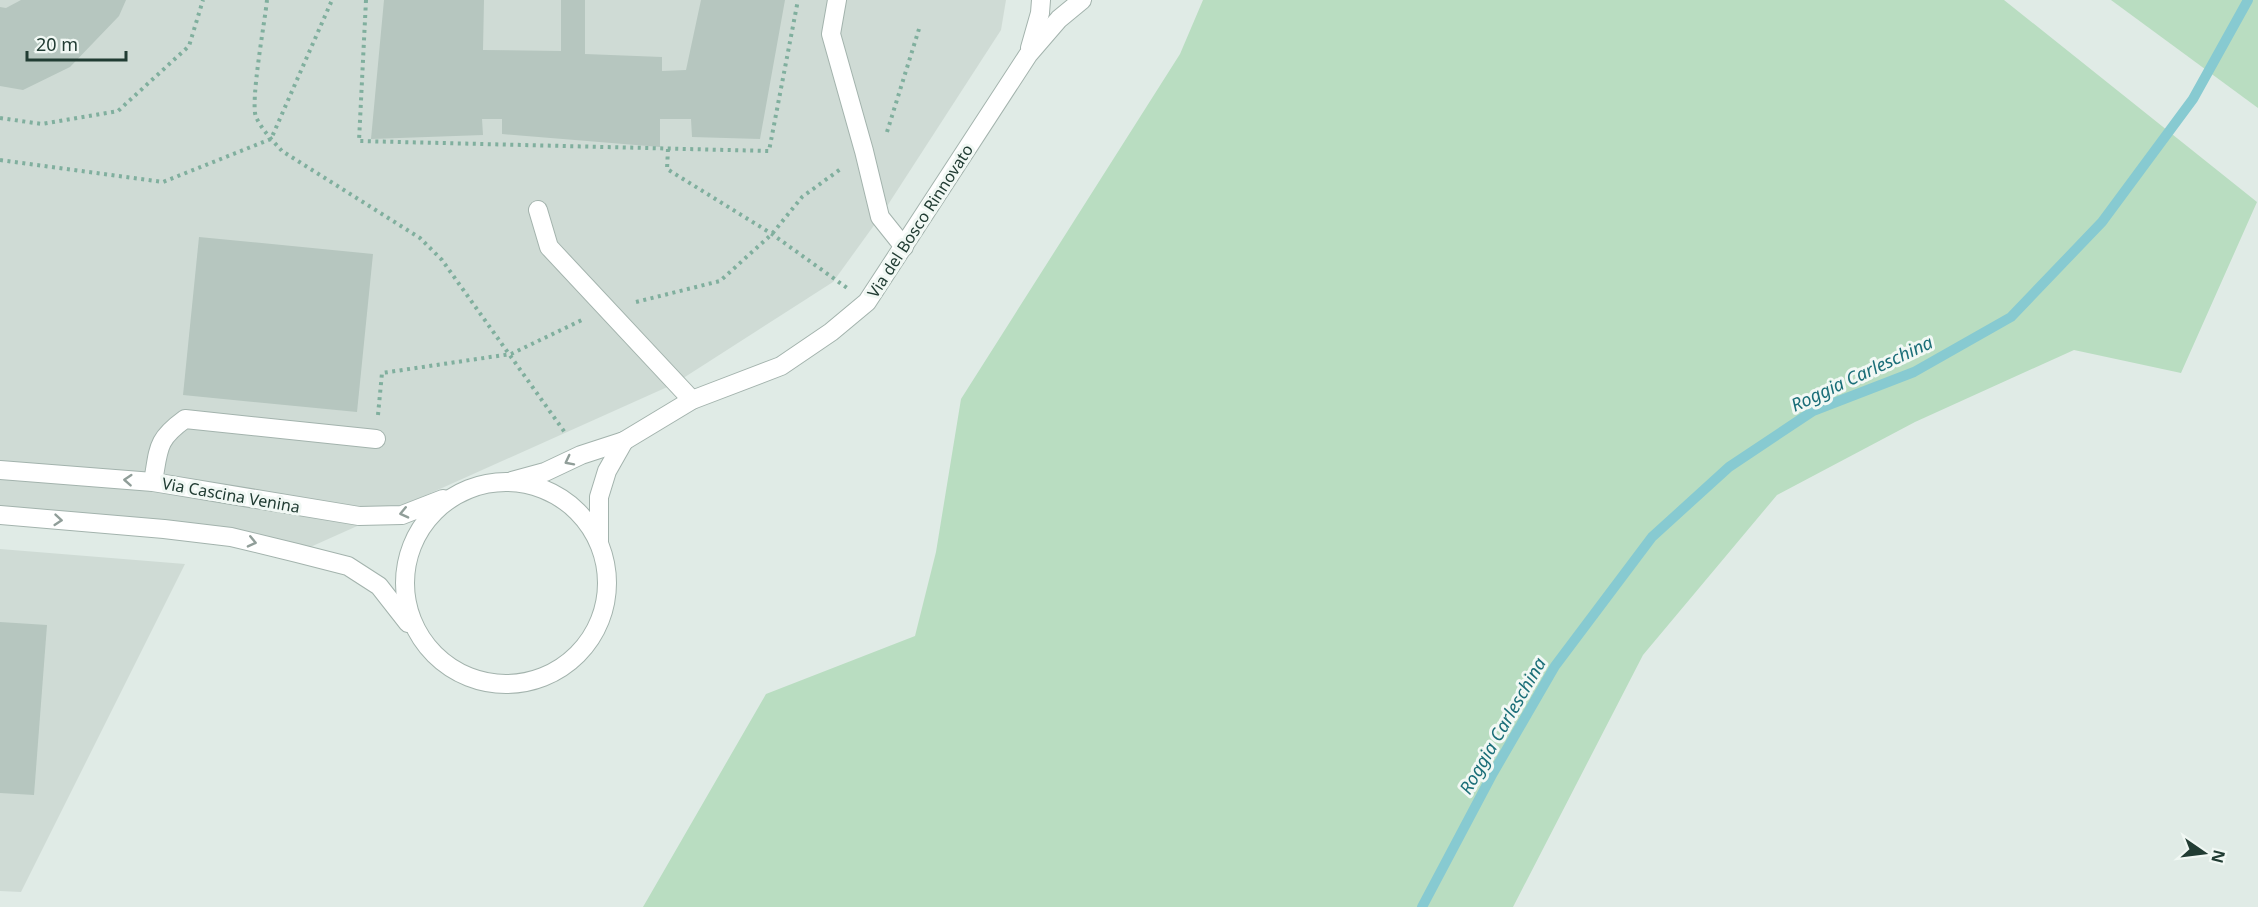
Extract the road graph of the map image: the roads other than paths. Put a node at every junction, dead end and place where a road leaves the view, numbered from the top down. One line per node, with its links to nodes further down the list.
1 (837, 0): 6 (street)
2 (1041, 0): 4 (street, Via del Bosco Rinnovato)
3 (1082, 0): 4 (street, Via del Bosco Rinnovato)
4 (1028, 55): 6 (street, Via del Bosco Rinnovato)
5 (538, 210): 7 (street)
6 (904, 247): 7 (street, Via del Bosco Rinnovato)
7 (693, 400): 9 (street, Via del Bosco Rinnovato)
8 (376, 439): 12 (street)
9 (624, 441): 11 (street, Via del Bosco Rinnovato, one-way to 11); 15 (street, Via del Bosco Rinnovato)
10 (0, 470): 12 (street, Via Cascina Venina, one-way to 10)
11 (513, 481): 13 (street); 15 (street)
12 (153, 482): 13 (street, Via Cascina Venina, one-way to 12)
13 (458, 493): 16 (street)
14 (0, 515): 16 (street, one-way to 16)
15 (599, 542): 16 (street)
16 (422, 642)

